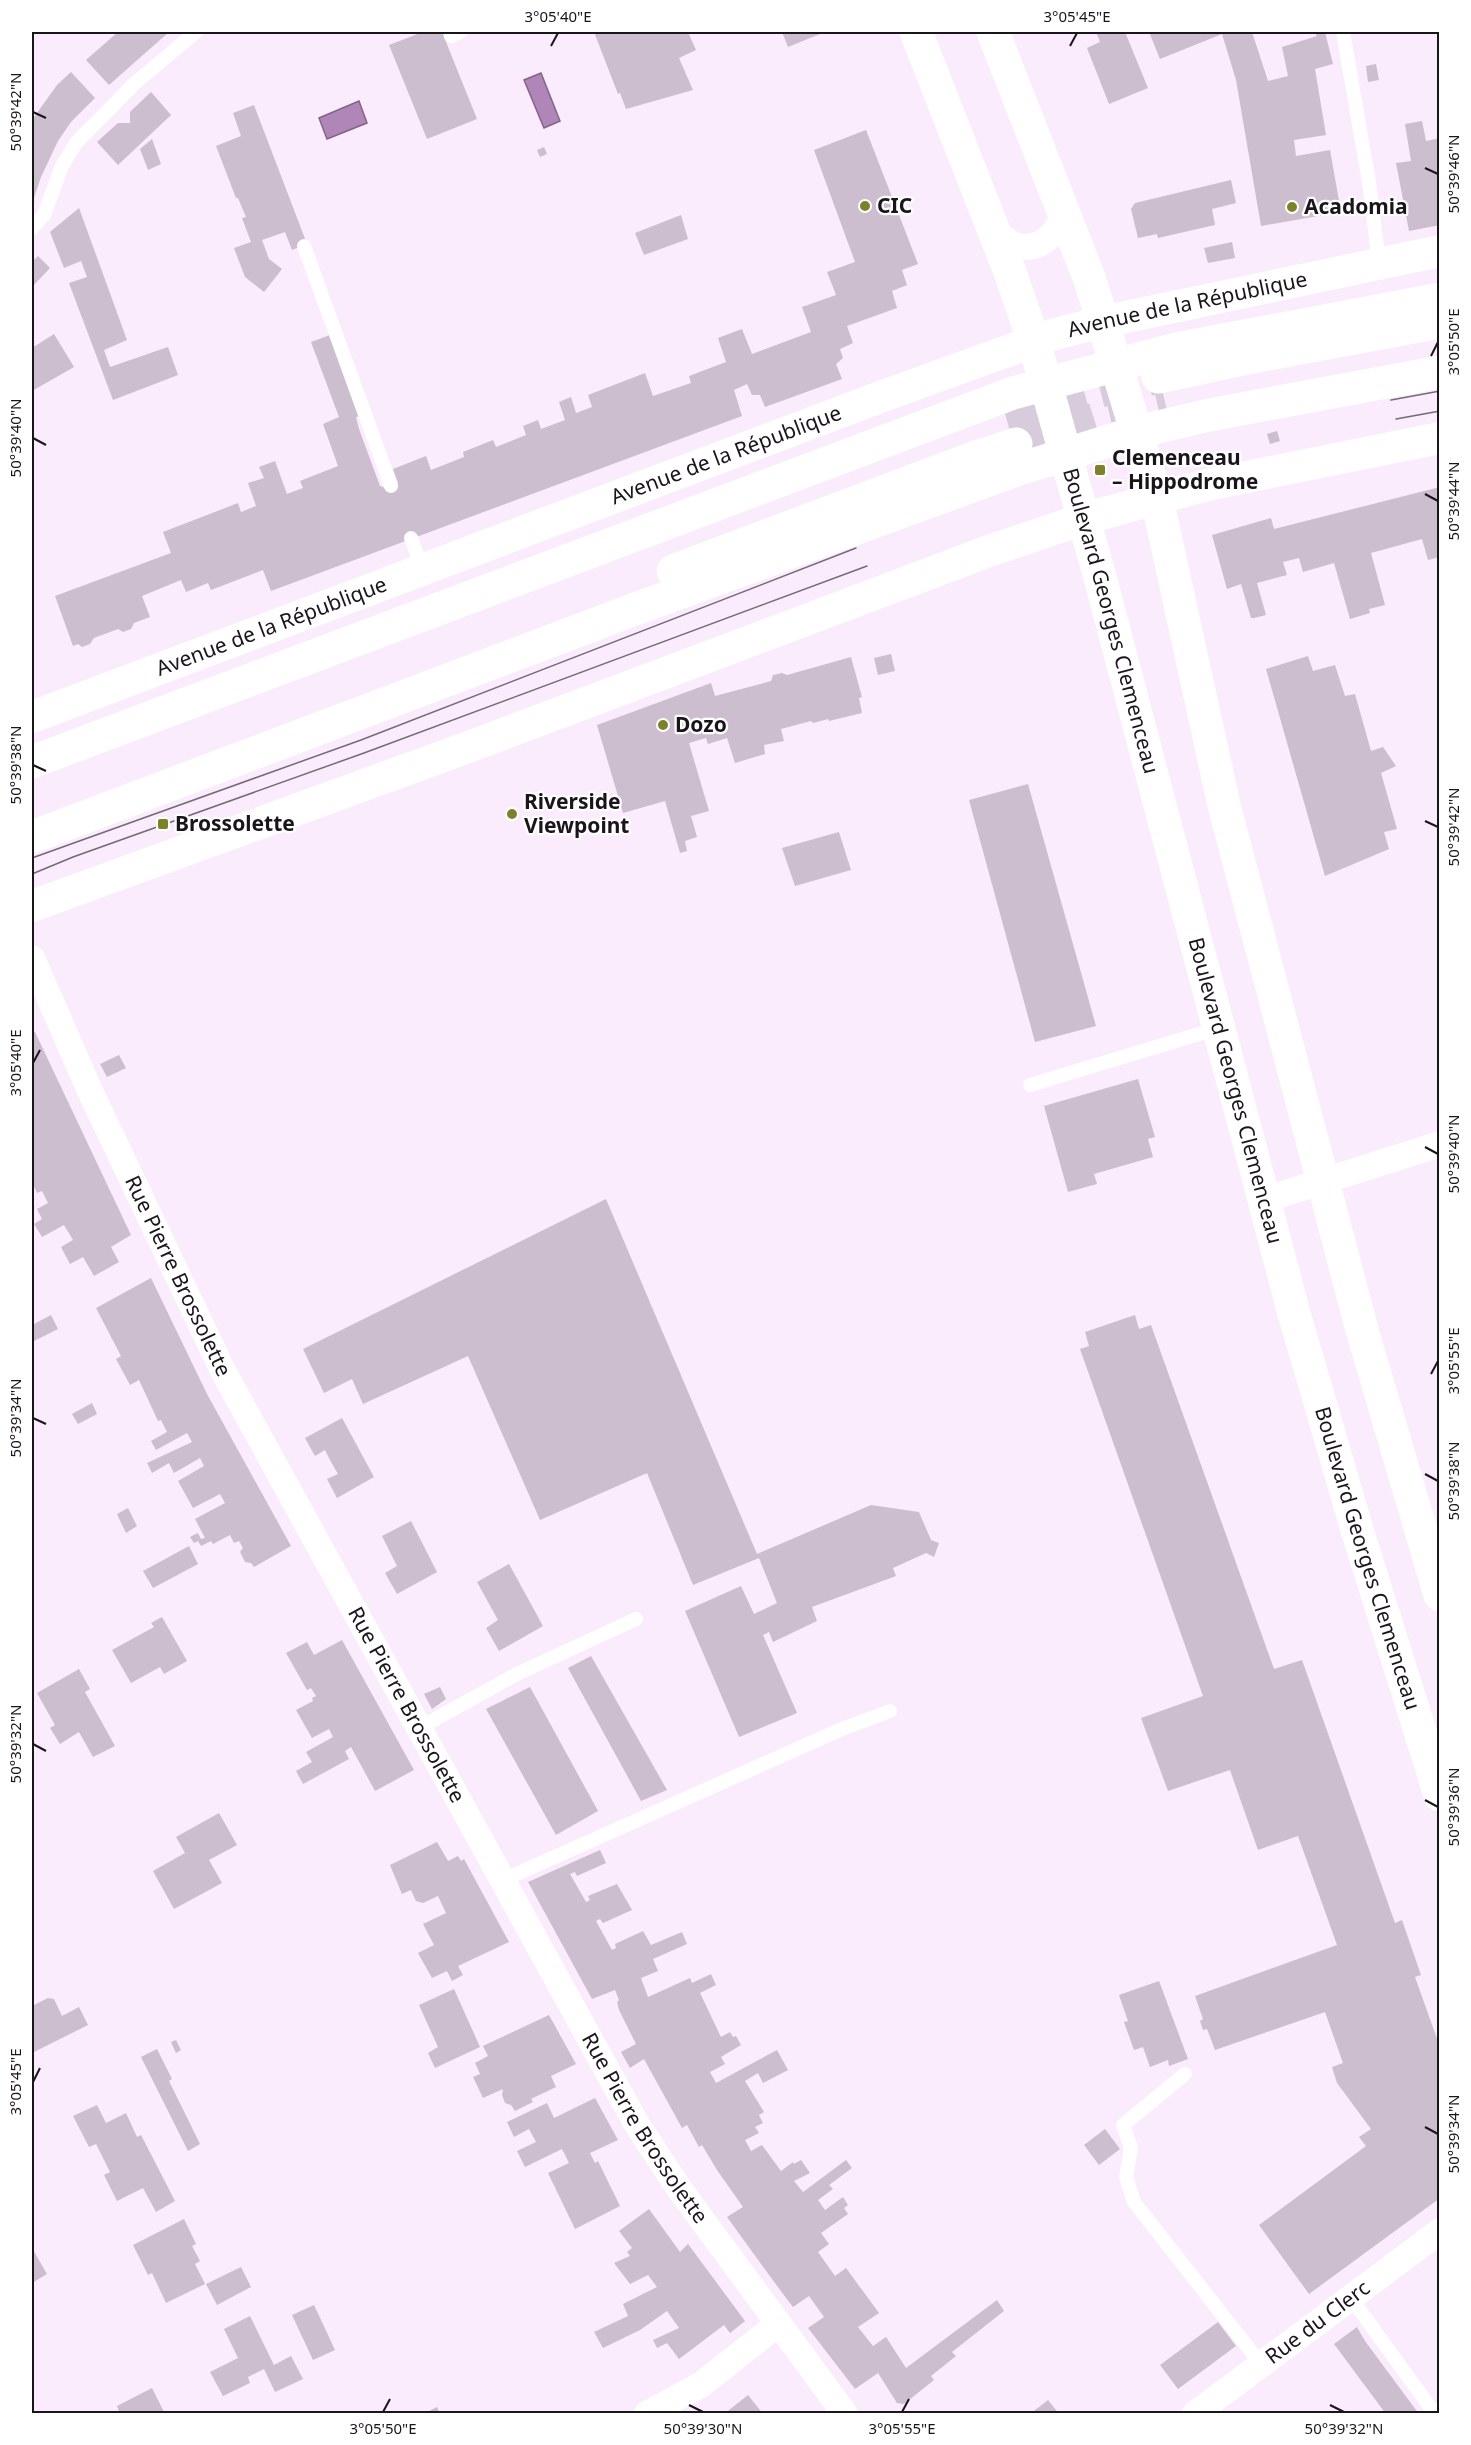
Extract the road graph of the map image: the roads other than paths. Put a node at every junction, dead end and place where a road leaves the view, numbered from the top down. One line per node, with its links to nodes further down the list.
1 (196, 32): 7 (lane)
2 (916, 32): 6 (main road)
3 (993, 32): 5 (main road)
4 (1343, 32): 10 (lane)
5 (1064, 210): 6 (street); 12 (main road)
6 (992, 227): 14 (main road)
7 (32, 228)
8 (304, 246): 22 (lane)
9 (1440, 251): 10 (street, Avenue de la République)
10 (1379, 263): 12 (street, Avenue de la République)
11 (1440, 299): 16 (main road)
12 (1102, 322): 14 (street, Avenue de la République); 16 (main road)
13 (1440, 322): 15 (main road)
14 (1034, 342): 18 (main road, Boulevard Georges Clemenceau); 26 (street, Avenue de la République)
15 (1440, 350)
16 (1116, 364): 18 (main road); 19 (main road)
17 (1440, 372): 19 (main road)
18 (1045, 383): 21 (main road, Boulevard Georges Clemenceau); 28 (main road)
19 (1137, 432): 21 (main road); 23 (main road)
20 (1440, 438): 23 (street)
21 (1065, 454): 24 (main road, Boulevard Georges Clemenceau); 31 (main road)
22 (391, 486)
23 (1156, 499): 24 (street); 37 (main road)
24 (1083, 519): 32 (street); 34 (main road, Boulevard Georges Clemenceau)
25 (411, 538): 26 (lane)
26 (423, 570): 27 (street, Avenue de la République)
27 (32, 717)
28 (32, 762)
29 (32, 785): 30 (main road)
30 (32, 813)
31 (32, 837)
32 (32, 906)
33 (34, 972): 42 (street, Rue Pierre Brossolette)
34 (1219, 1028): 35 (lane); 38 (main road, Boulevard Georges Clemenceau)
35 (1030, 1085)
36 (1440, 1144): 37 (street)
37 (1323, 1181): 38 (street); 39 (main road)
38 (1264, 1200): 43 (main road, Boulevard Georges Clemenceau)
39 (1440, 1595)
40 (636, 1619): 42 (lane)
41 (890, 1711): 44 (lane)
42 (419, 1728): 44 (street, Rue Pierre Brossolette)
43 (1440, 1795)
44 (503, 1880): 48 (street, Rue Pierre Brossolette)
45 (1185, 2074): 49 (lane)
46 (1440, 2231): 47 (street, Rue du Clerc)
47 (1351, 2298): 49 (street, Rue du Clerc); 53 (lane)
48 (778, 2324): 50 (street); 51 (street, Rue Pierre Brossolette)
49 (1261, 2364): 52 (street, Rue du Clerc)
50 (646, 2414)
51 (845, 2414)
52 (1195, 2414)
53 (1435, 2414)

